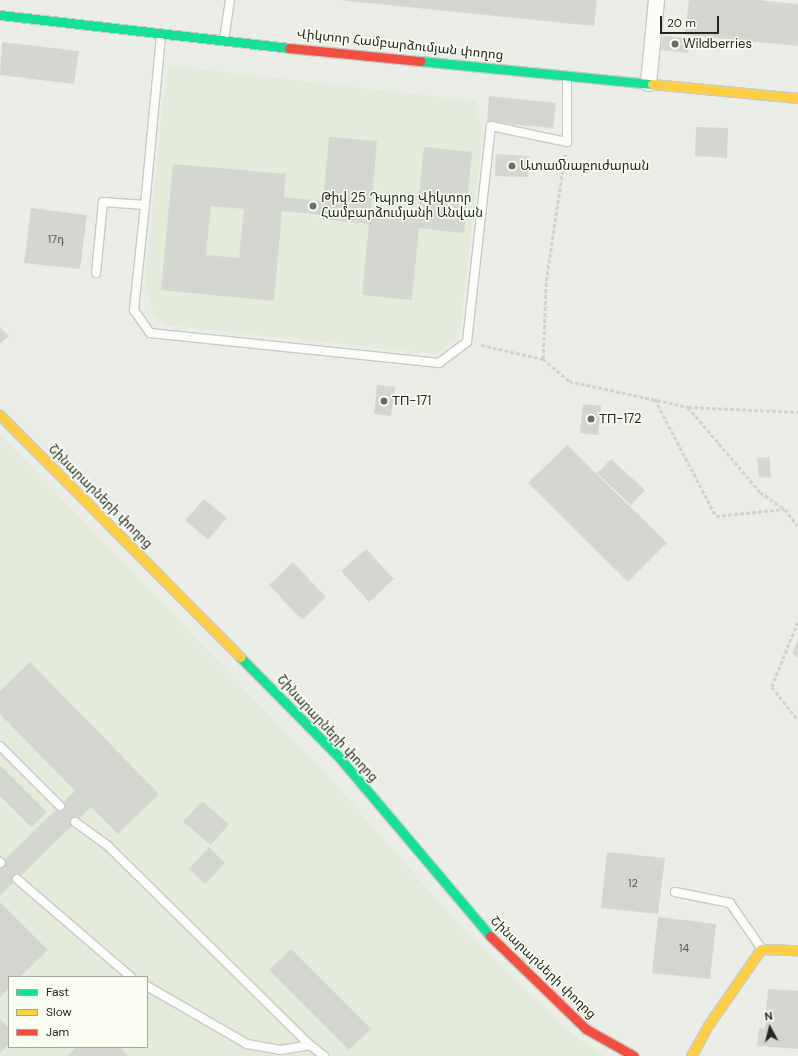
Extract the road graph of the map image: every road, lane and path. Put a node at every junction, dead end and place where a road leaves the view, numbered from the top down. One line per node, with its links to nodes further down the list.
1 (230, 0): 5 (lane)
2 (656, 0): 7 (street)
3 (0, 15): 4 (street, Վիկտոր Համբարձումյան փողոց)
4 (161, 34): 5 (street, Վիկտոր Համբարձումյան փողոց); 10 (lane)
5 (224, 41): 6 (street, Վիկտոր Համբարձումյան փողոց)
6 (567, 75): 7 (street, Վիկտոր Համբարձումյան փողոց); 9 (lane)
7 (648, 83): 8 (street, Վիկտոր Համբարձումյան փողոց)
8 (798, 98)
9 (567, 142): 12 (lane); 13 (path)
10 (144, 205): 11 (lane); 12 (lane)
11 (96, 273)
12 (467, 342): 13 (path)
13 (543, 359): 14 (path)
14 (655, 399): 15 (path); 18 (path)
15 (688, 407): 16 (path); 18 (path)
16 (798, 412)
17 (0, 415): 33 (street, Շինարարների փողոց)
18 (785, 509): 19 (path)
19 (798, 526)
20 (798, 622): 21 (path)
21 (798, 720)
22 (0, 746): 23 (lane)
23 (60, 806)
24 (76, 822): 31 (lane)
25 (17, 879): 29 (lane)
26 (674, 892): 27 (lane)
27 (761, 949): 28 (street); 34 (street)
28 (798, 950)
29 (131, 976)
30 (148, 987): 31 (lane)
31 (310, 1046): 32 (lane)
32 (324, 1056)
33 (634, 1056)
34 (691, 1056)

